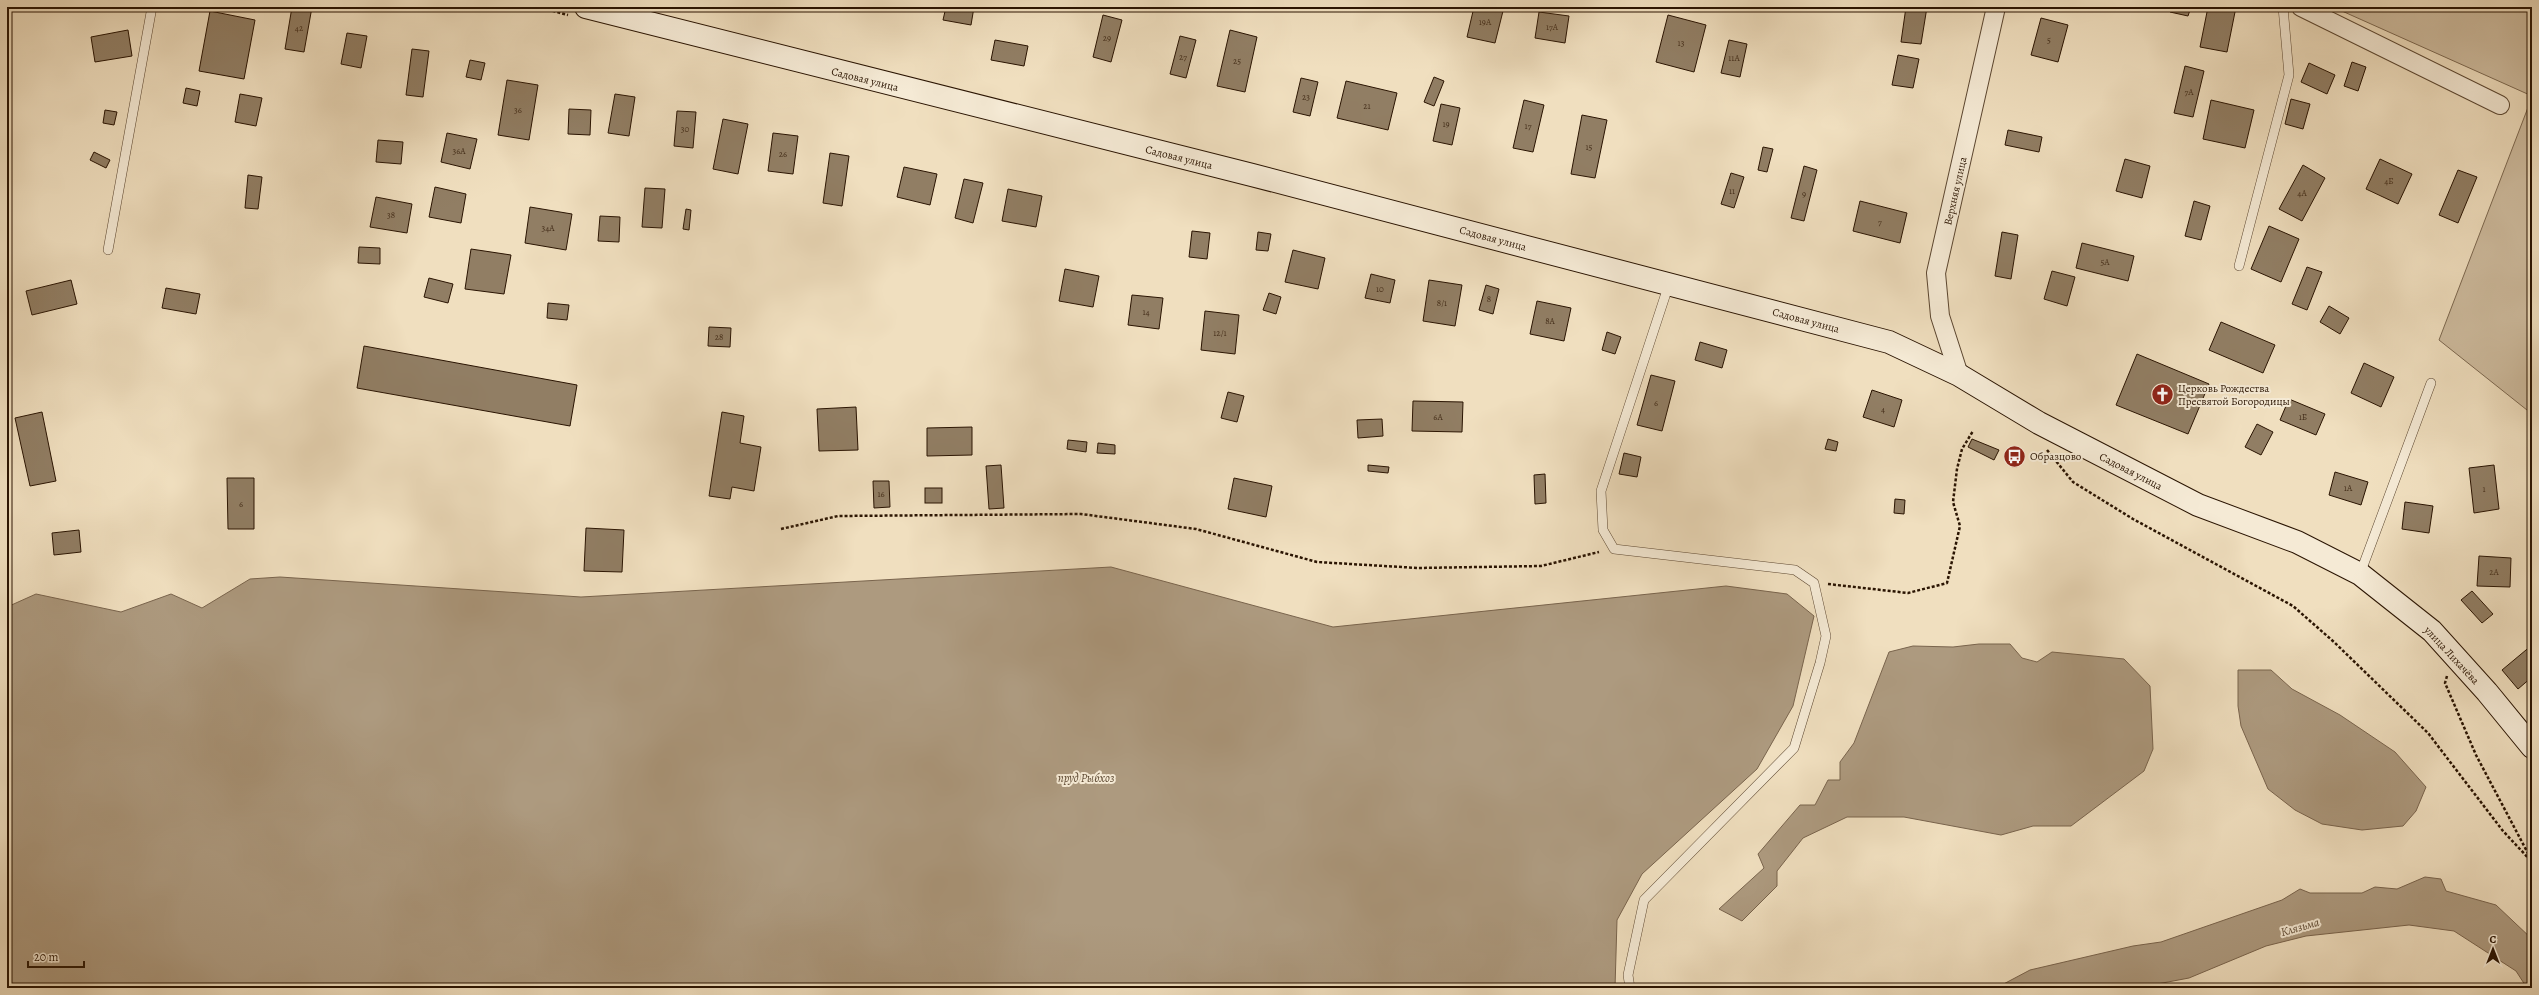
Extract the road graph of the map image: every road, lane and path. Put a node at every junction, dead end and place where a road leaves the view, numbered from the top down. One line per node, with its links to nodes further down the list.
1 (152, 7): 7 (lane)
2 (586, 7): 9 (street, Садовая улица)
3 (1996, 7): 10 (street, Верхняя улица)
4 (2283, 7): 8 (lane)
5 (2301, 7): 6 (street)
6 (2500, 105)
7 (108, 250)
8 (2239, 266)
9 (1669, 284): 10 (street, Садовая улица); 15 (lane)
10 (1959, 375): 12 (street, Садовая улица)
11 (2432, 383): 16 (lane)
12 (2039, 423): 16 (street, Садовая улица); 20 (path)
13 (1973, 431): 17 (path)
14 (781, 529): 15 (path)
15 (1614, 549): 17 (lane)
16 (2360, 574): 18 (street, улица Лихачёва)
17 (1814, 582): 21 (lane)
18 (2444, 645): 19 (street, улица Лихачёва); 20 (path)
19 (2532, 747)
20 (2532, 862)
21 (1630, 988)

